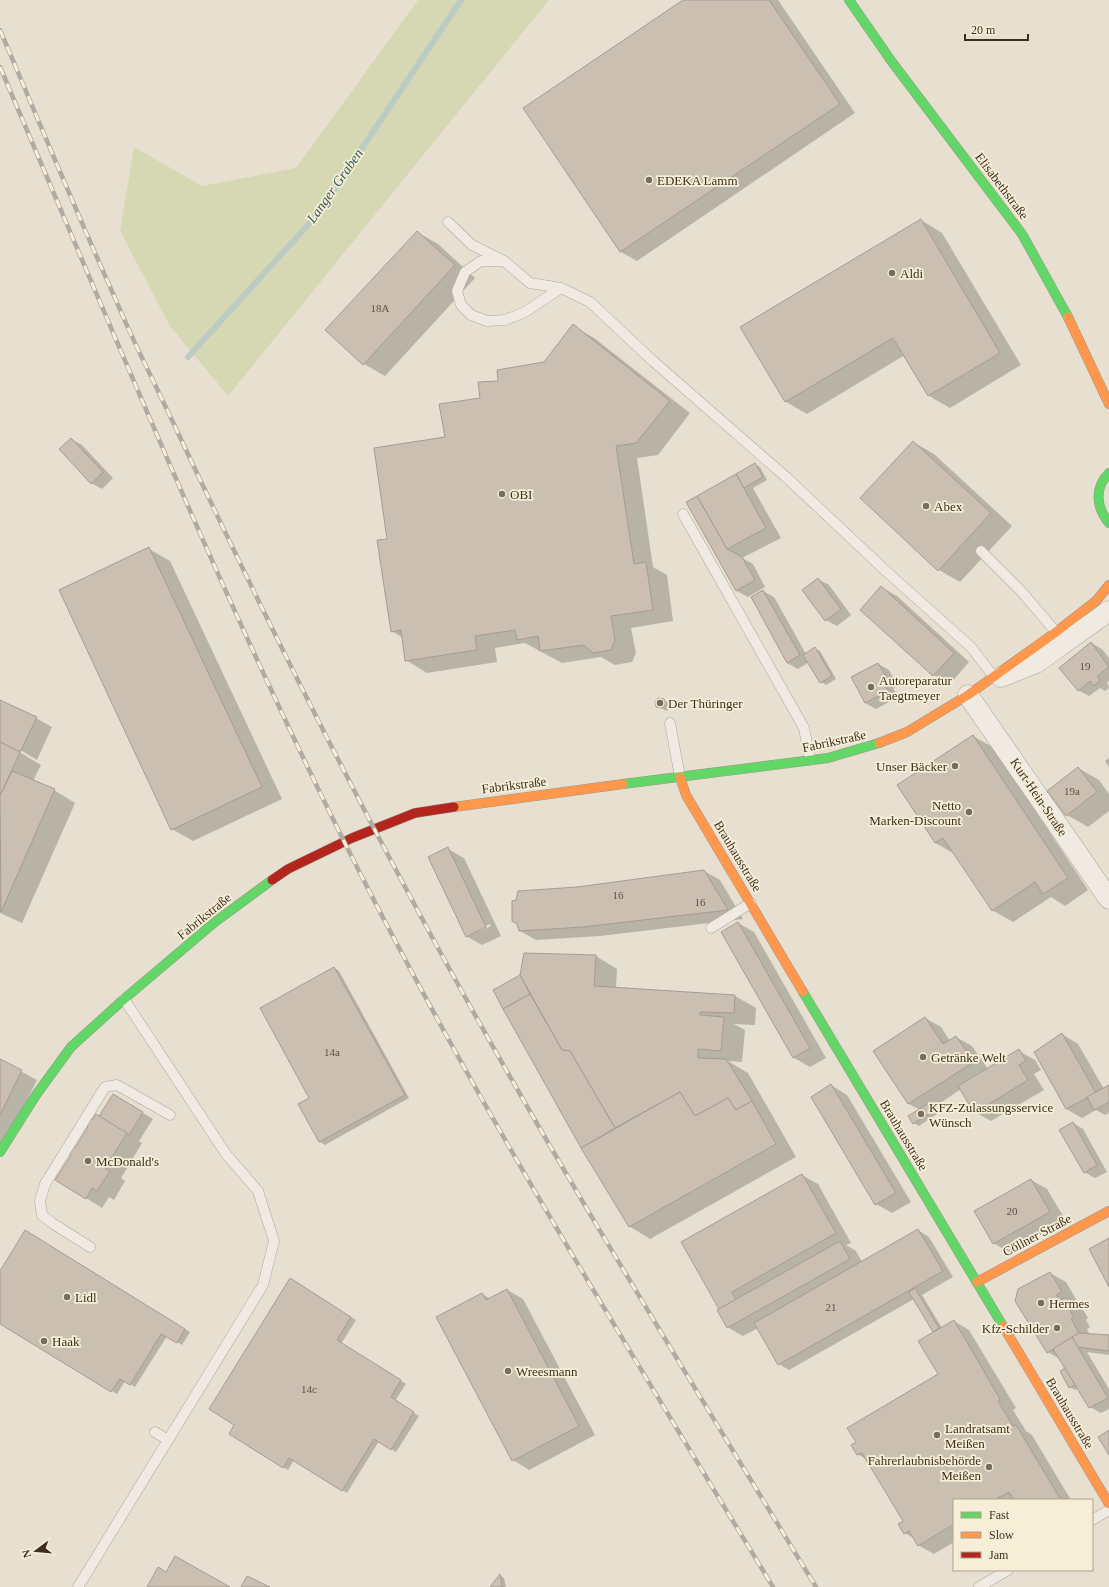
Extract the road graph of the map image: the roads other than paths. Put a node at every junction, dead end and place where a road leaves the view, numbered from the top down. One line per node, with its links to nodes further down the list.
1 (849, 0): 5 (street, Elisabethstraße)
2 (448, 222): 3 (lane)
3 (504, 261): 4 (lane); 4 (lane)
4 (561, 288): 13 (lane)
5 (1109, 404)
6 (1109, 473): 8 (street)
7 (683, 514): 15 (lane)
8 (1109, 523)
9 (980, 551): 12 (lane)
10 (1109, 585): 12 (street, Fabrikstraße)
11 (1109, 611): 13 (street)
12 (1056, 632): 13 (street, Fabrikstraße)
13 (982, 685): 15 (street, Fabrikstraße); 17 (street, Kurt-Hein-Straße)
14 (670, 723): 16 (lane)
15 (810, 760): 16 (street, Fabrikstraße)
16 (680, 777): 18 (street, Brauhausstraße); 20 (street, Fabrikstraße)
17 (1109, 899)
18 (751, 903): 19 (lane); 25 (street, Brauhausstraße)
19 (711, 928)
20 (124, 999): 22 (street, Fabrikstraße); 27 (lane)
21 (170, 1115): 24 (lane)
22 (0, 1152)
23 (1109, 1211): 25 (street, Cöllner Straße)
24 (90, 1247)
25 (976, 1282): 28 (street, Brauhausstraße)
26 (155, 1432): 27 (lane)
27 (168, 1440): 32 (lane)
28 (1109, 1504)
29 (1109, 1510): 30 (lane)
30 (1093, 1519)
31 (1006, 1571): 33 (lane)
32 (78, 1587)
33 (979, 1587)

